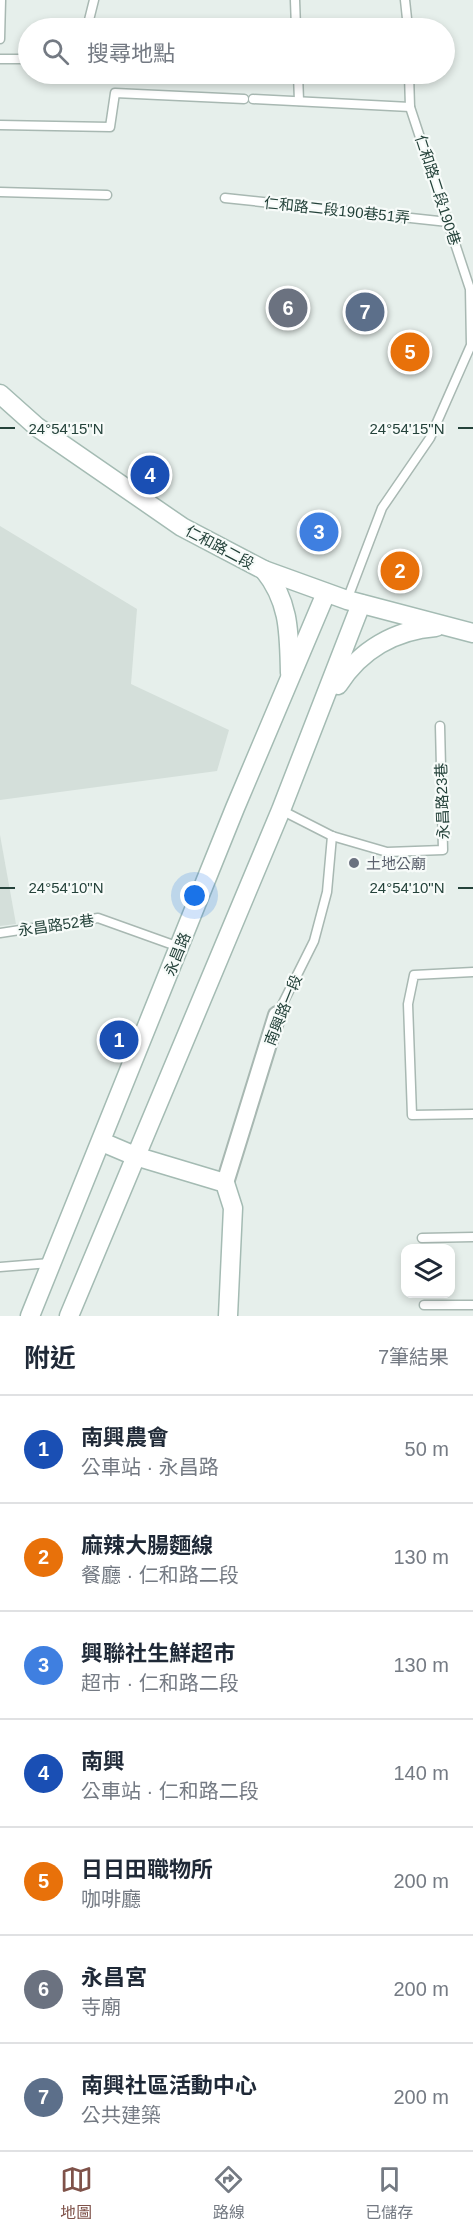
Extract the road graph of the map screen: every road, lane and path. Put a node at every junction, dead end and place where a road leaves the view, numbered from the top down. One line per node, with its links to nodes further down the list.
1 (1, 0): 8 (lane)
2 (94, 0): 5 (lane)
3 (295, 0): 6 (lane)
4 (405, 0): 7 (lane)
5 (90, 18)
6 (296, 18)
7 (407, 18)
8 (0, 39)
9 (0, 59): 10 (lane)
10 (18, 59)
11 (298, 84): 13 (lane)
12 (409, 84): 14 (lane, 仁和路二段190巷)
13 (299, 101): 14 (lane); 15 (lane)
14 (410, 107): 19 (lane, 仁和路二段190巷)
15 (0, 126)
16 (0, 192): 17 (lane)
17 (107, 195)
18 (225, 198): 19 (lane, 仁和路二段190巷51弄)
19 (448, 222): 20 (lane, 仁和路二段190巷)
20 (472, 299): 24 (lane, 仁和路二段190巷)
21 (0, 394): 22 (main road, 仁和路二段)
22 (264, 570): 23 (main road, 仁和路二段); 27 (main road)
23 (326, 593): 24 (main road, 仁和路二段); 27 (main road, 永昌路)
24 (354, 602): 25 (main road, 仁和路二段); 28 (main road)
25 (446, 626): 26 (main road, 仁和路二段); 28 (main road)
26 (473, 633)
27 (291, 682): 33 (main road, 永昌路)
28 (315, 723): 30 (main road)
29 (440, 726): 31 (lane, 永昌路23巷)
30 (281, 810): 31 (lane, 永昌路23巷); 38 (main road)
31 (332, 836): 35 (lane, 南興路一段)
32 (0, 933): 33 (lane, 永昌路52巷)
33 (180, 947): 37 (main road, 永昌路)
34 (473, 972): 36 (lane)
35 (277, 1015): 39 (street, 南興路一段)
36 (473, 1114)
37 (102, 1142): 38 (main road); 42 (main road, 永昌路)
38 (135, 1156): 39 (main road); 47 (main road)
39 (225, 1183): 48 (main road)
40 (473, 1237): 41 (lane)
41 (422, 1238)
42 (51, 1263): 43 (lane); 46 (main road, 永昌路)
43 (0, 1267)
44 (424, 1305): 45 (lane)
45 (473, 1305)
46 (30, 1316)
47 (69, 1316)
48 (228, 1316)

